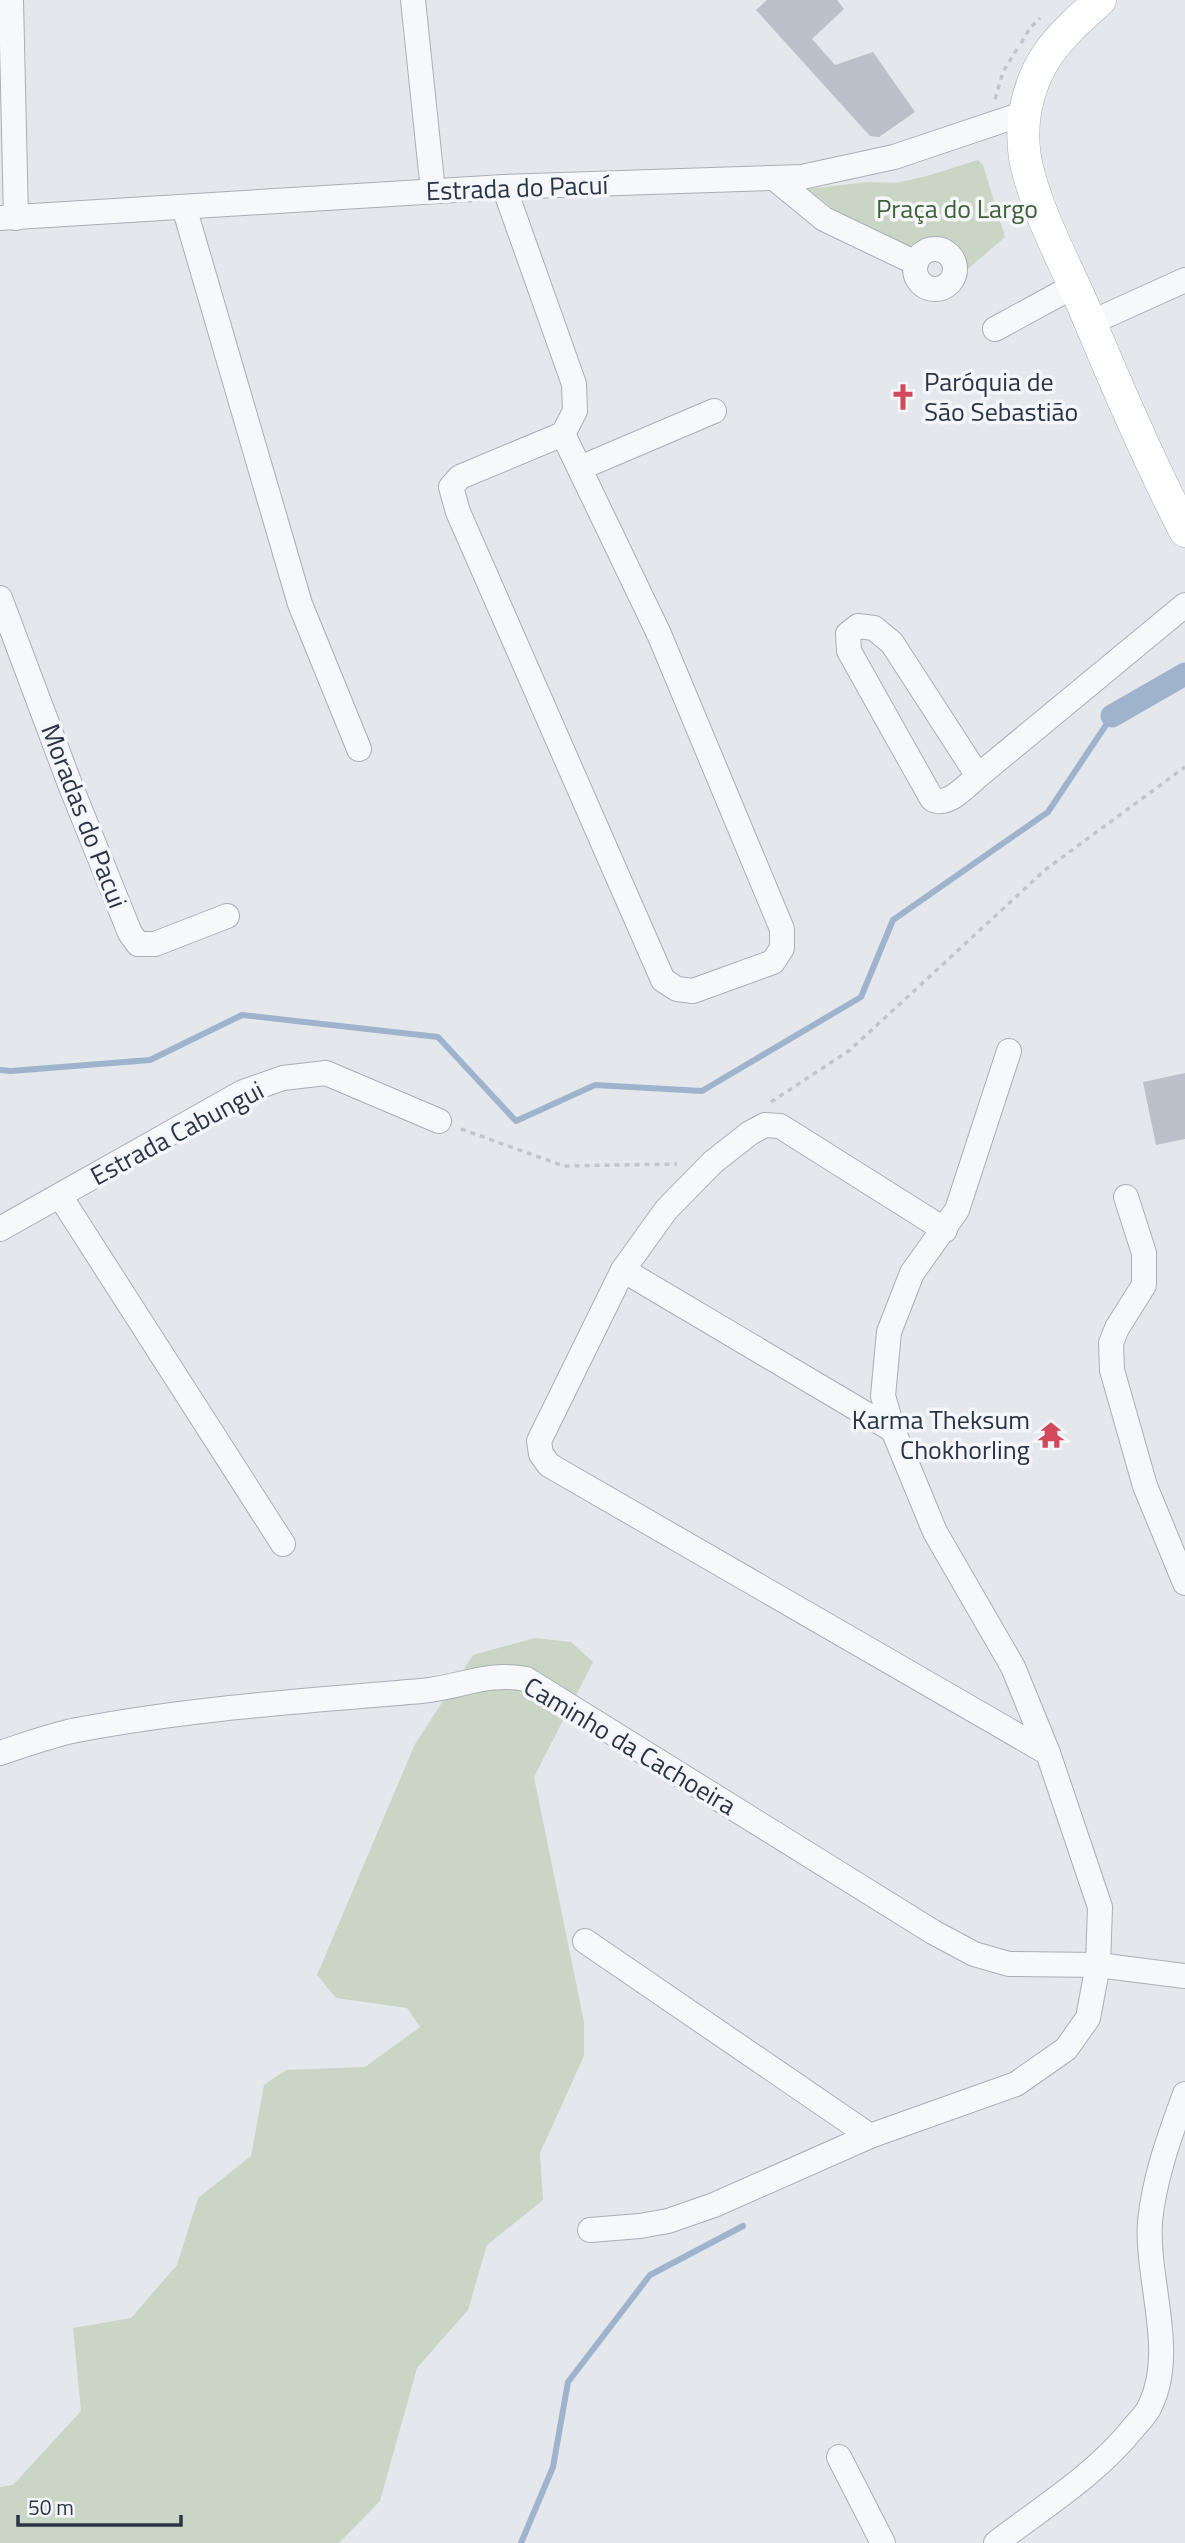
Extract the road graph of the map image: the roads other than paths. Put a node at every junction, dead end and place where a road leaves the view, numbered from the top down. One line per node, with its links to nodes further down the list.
1 (11, 0): 9 (street)
2 (413, 0): 7 (street)
3 (1100, 0): 4 (main road)
4 (1025, 113): 5 (street, Estrada do Pacuí); 12 (main road)
5 (774, 178): 6 (street, Estrada do Pacuí); 10 (street)
6 (504, 187): 7 (street, Estrada do Pacuí); 16 (street)
7 (432, 191): 8 (street, Estrada do Pacuí)
8 (184, 206): 9 (street, Estrada do Pacuí); 21 (street)
9 (8, 218)
10 (916, 263)
11 (1185, 281): 13 (street)
12 (1074, 286): 13 (main road); 14 (street)
13 (1090, 323): 18 (main road)
14 (995, 330)
15 (714, 411): 17 (street)
16 (563, 434): 17 (street); 17 (street)
17 (580, 468)
18 (1185, 531)
19 (0, 598): 23 (street, Moradas do Pacui)
20 (1185, 605): 22 (street)
21 (359, 749)
22 (978, 776): 22 (street)
23 (227, 916)
24 (1009, 1052): 29 (street)
25 (439, 1121): 26 (street, Estrada Cabungui)
26 (60, 1196): 28 (street, Estrada Cabungui); 32 (street)
27 (1126, 1197): 33 (street)
28 (0, 1229)
29 (945, 1230): 30 (street); 31 (street)
30 (623, 1269): 31 (street); 35 (street)
31 (893, 1430): 35 (street)
32 (283, 1544)
33 (1185, 1583)
34 (0, 1753): 37 (street, Caminho da Cachoeira)
35 (1048, 1753): 37 (street)
36 (585, 1941): 40 (street)
37 (1098, 1965): 38 (street, Caminho da Cachoeira); 40 (street)
38 (1185, 1976)
39 (1185, 2094): 44 (street)
40 (870, 2136): 41 (street)
41 (590, 2230)
42 (839, 2457): 43 (street)
43 (883, 2543)
44 (996, 2543)

